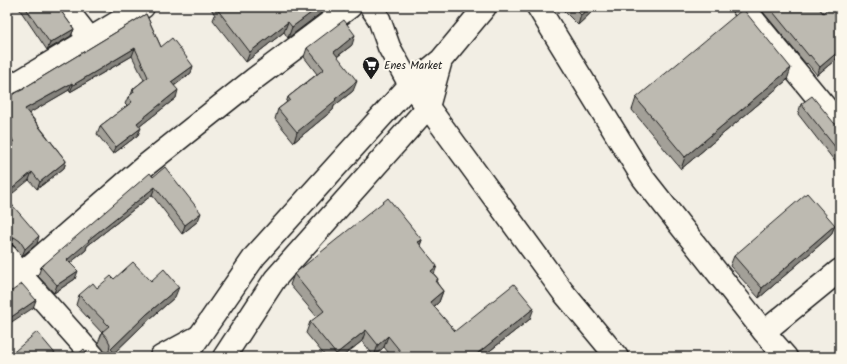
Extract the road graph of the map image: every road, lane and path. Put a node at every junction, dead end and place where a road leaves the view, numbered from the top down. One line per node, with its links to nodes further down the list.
1 (65, 7): 9 (street)
2 (143, 7): 9 (street)
3 (350, 7): 18 (street)
4 (357, 7): 10 (street)
5 (371, 7): 10 (street)
6 (485, 7): 11 (street)
7 (538, 7): 19 (street)
8 (742, 7): 15 (street)
9 (90, 39): 13 (street)
10 (389, 47): 12 (street)
11 (441, 60): 12 (street); 14 (street)
12 (410, 85): 14 (street); 20 (street)
13 (7, 89)
14 (428, 107): 24 (street); 25 (street)
15 (840, 125)
16 (7, 256): 18 (street)
17 (840, 270): 19 (street)
18 (14, 280): 21 (street)
19 (764, 332): 26 (street)
20 (198, 337): 22 (street); 23 (street)
21 (94, 357)
22 (161, 357)
23 (185, 357)
24 (224, 357)
25 (617, 357)
26 (786, 357)

